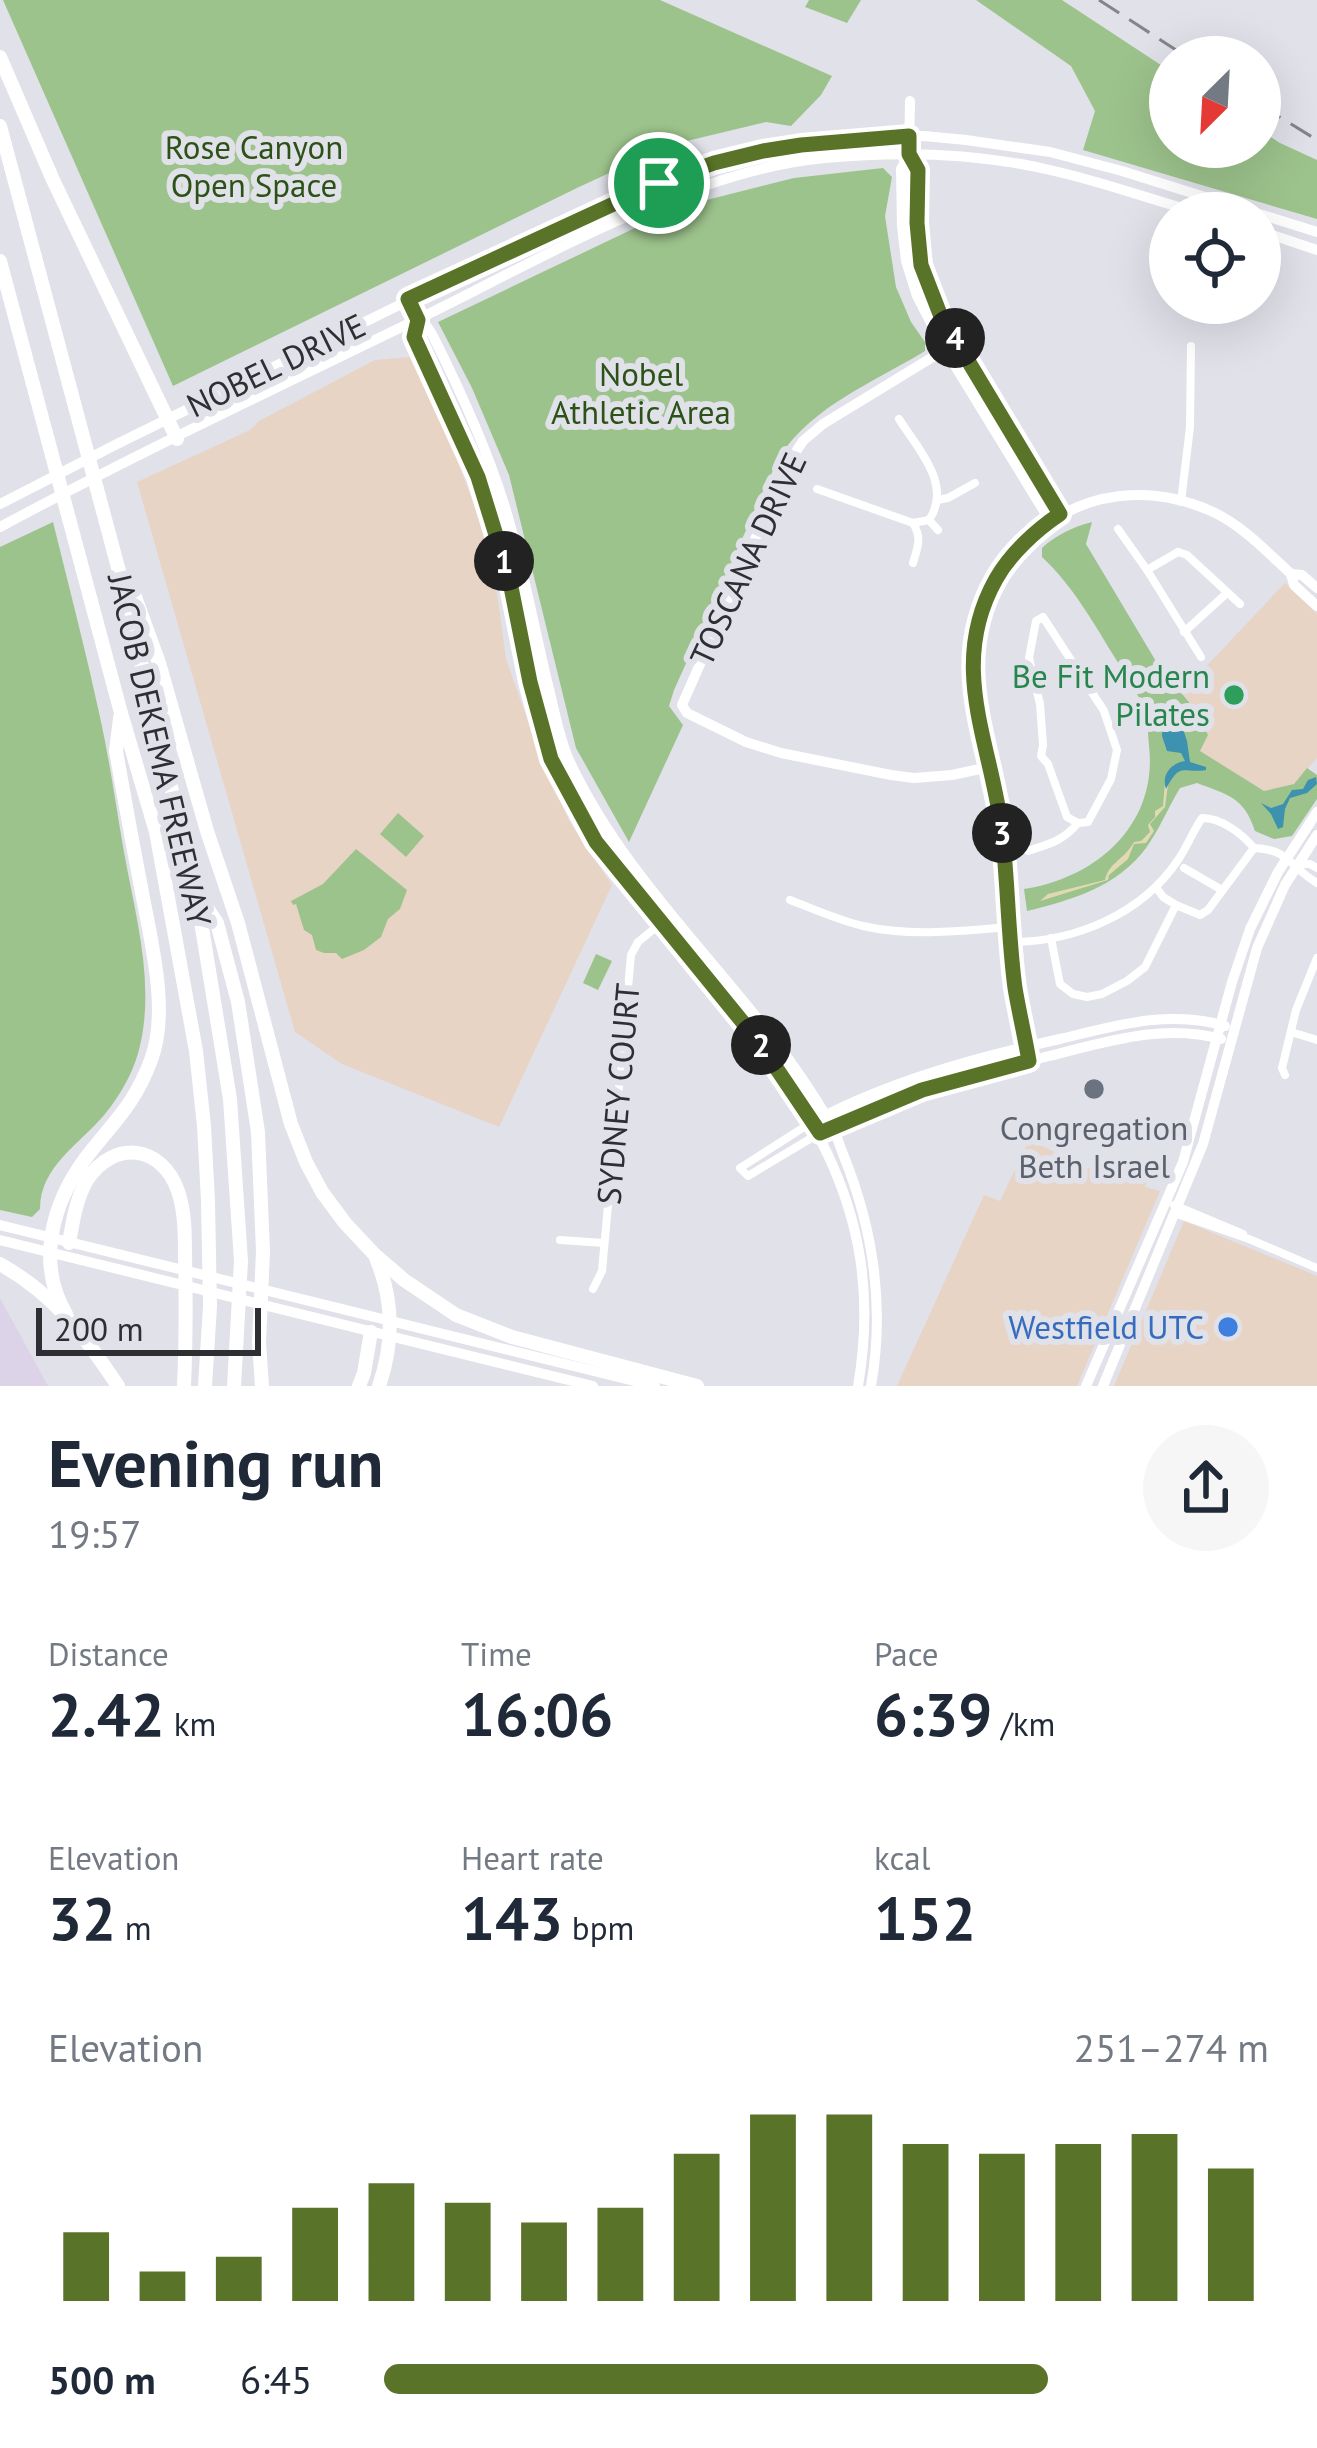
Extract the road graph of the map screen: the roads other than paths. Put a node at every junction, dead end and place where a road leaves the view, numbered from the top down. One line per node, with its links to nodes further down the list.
1 (0, 57): 16 (highway)
2 (910, 101): 4 (street)
3 (0, 126): 33 (highway, JACOB DEKEMA FREEWAY)
4 (909, 136): 5 (street); 7 (street, NOBEL DRIVE); 11 (street, NOBEL DRIVE)
5 (909, 154): 6 (street, NOBEL DRIVE); 12 (street, NOBEL DRIVE); 13 (street); 15 (street)
6 (1149, 199)
7 (1317, 232)
8 (1281, 238): 9 (street)
9 (1317, 250)
10 (0, 261): 40 (highway, JACOB DEKEMA FREEWAY)
11 (408, 299): 12 (street); 16 (street, NOBEL DRIVE)
12 (418, 320): 18 (street, NOBEL DRIVE); 56 (street)
13 (956, 340): 15 (street, TOSCANA DRIVE); 24 (street)
14 (1191, 346): 22 (street)
15 (944, 348): 24 (street); 41 (street, TOSCANA DRIVE)
16 (166, 419): 18 (highway); 23 (street, NOBEL DRIVE)
17 (899, 419): 21 (street)
18 (176, 439): 27 (street, NOBEL DRIVE)
19 (975, 483): 21 (street)
20 (817, 489): 26 (street)
21 (938, 500): 25 (street)
22 (1181, 502): 24 (street); 32 (street)
23 (0, 504)
24 (1055, 518): 41 (street)
25 (929, 520): 26 (street); 29 (street)
26 (913, 523): 30 (street)
27 (0, 526)
28 (1118, 529): 31 (street)
29 (938, 530)
30 (913, 563)
31 (1147, 570): 35 (street); 38 (street)
32 (1291, 574): 34 (street); 37 (street)
33 (120, 575): 53 (highway, JACOB DEKEMA FREEWAY); 78 (highway)
34 (1317, 588)
35 (1227, 592): 36 (street); 38 (street)
36 (1240, 604)
37 (1317, 606)
38 (1184, 632): 39 (street)
39 (1201, 657)
40 (121, 713): 77 (highway); 88 (highway, JACOB DEKEMA FREEWAY)
41 (988, 767): 57 (street)
42 (1317, 812): 47 (street)
43 (1078, 823): 43 (street); 46 (street)
44 (1317, 835): 47 (street)
45 (1254, 848): 47 (street); 51 (street); 52 (street)
46 (1028, 851)
47 (1292, 860): 49 (street); 50 (street); 61 (street)
48 (1184, 868): 52 (street)
49 (1317, 868)
50 (1317, 883)
51 (1156, 887): 55 (street); 58 (street)
52 (1222, 890): 55 (street)
53 (196, 891): 89 (highway, JACOB DEKEMA FREEWAY); 90 (highway)
54 (790, 900): 57 (street)
55 (1176, 904): 58 (street)
56 (666, 918): 68 (street); 70 (street); 76 (street, SYDNEY COURT)
57 (1009, 927): 59 (street)
58 (1051, 938): 59 (street)
59 (1011, 942): 65 (street)
60 (1317, 958): 62 (street)
61 (1227, 1026): 63 (street); 65 (street)
62 (1291, 1032): 64 (street); 67 (street)
63 (1224, 1040): 66 (street); 71 (street)
64 (1317, 1040)
65 (1027, 1046): 66 (street); 68 (street)
66 (1029, 1061): 69 (street)
67 (1285, 1075)
68 (826, 1114): 69 (street); 70 (street)
69 (833, 1126): 70 (street); 97 (street)
70 (816, 1128): 70 (street); 96 (street)
71 (1172, 1207): 80 (street); 85 (street); 99 (street)
72 (0, 1225): 77 (street)
73 (0, 1240): 77 (street)
74 (560, 1240): 76 (street)
75 (70, 1243): 77 (street); 83 (street); 87 (highway)
76 (604, 1243): 81 (street, SYDNEY COURT)
77 (49, 1245): 82 (highway); 84 (street)
78 (374, 1253): 83 (highway); 95 (highway)
79 (0, 1264): 82 (highway)
80 (1317, 1268)
81 (593, 1288)
82 (66, 1314): 86 (highway)
83 (391, 1328): 84 (street); 92 (highway); 93 (street); 94 (street)
84 (371, 1332): 91 (highway)
85 (1101, 1351): 98 (street); 99 (street)
86 (118, 1386)
87 (184, 1386)
88 (205, 1386)
89 (235, 1386)
90 (262, 1386)
91 (359, 1386)
92 (379, 1386)
93 (593, 1386)
94 (655, 1386)
95 (697, 1386)
96 (858, 1386)
97 (871, 1386)
98 (1086, 1386)
99 (1099, 1386)

